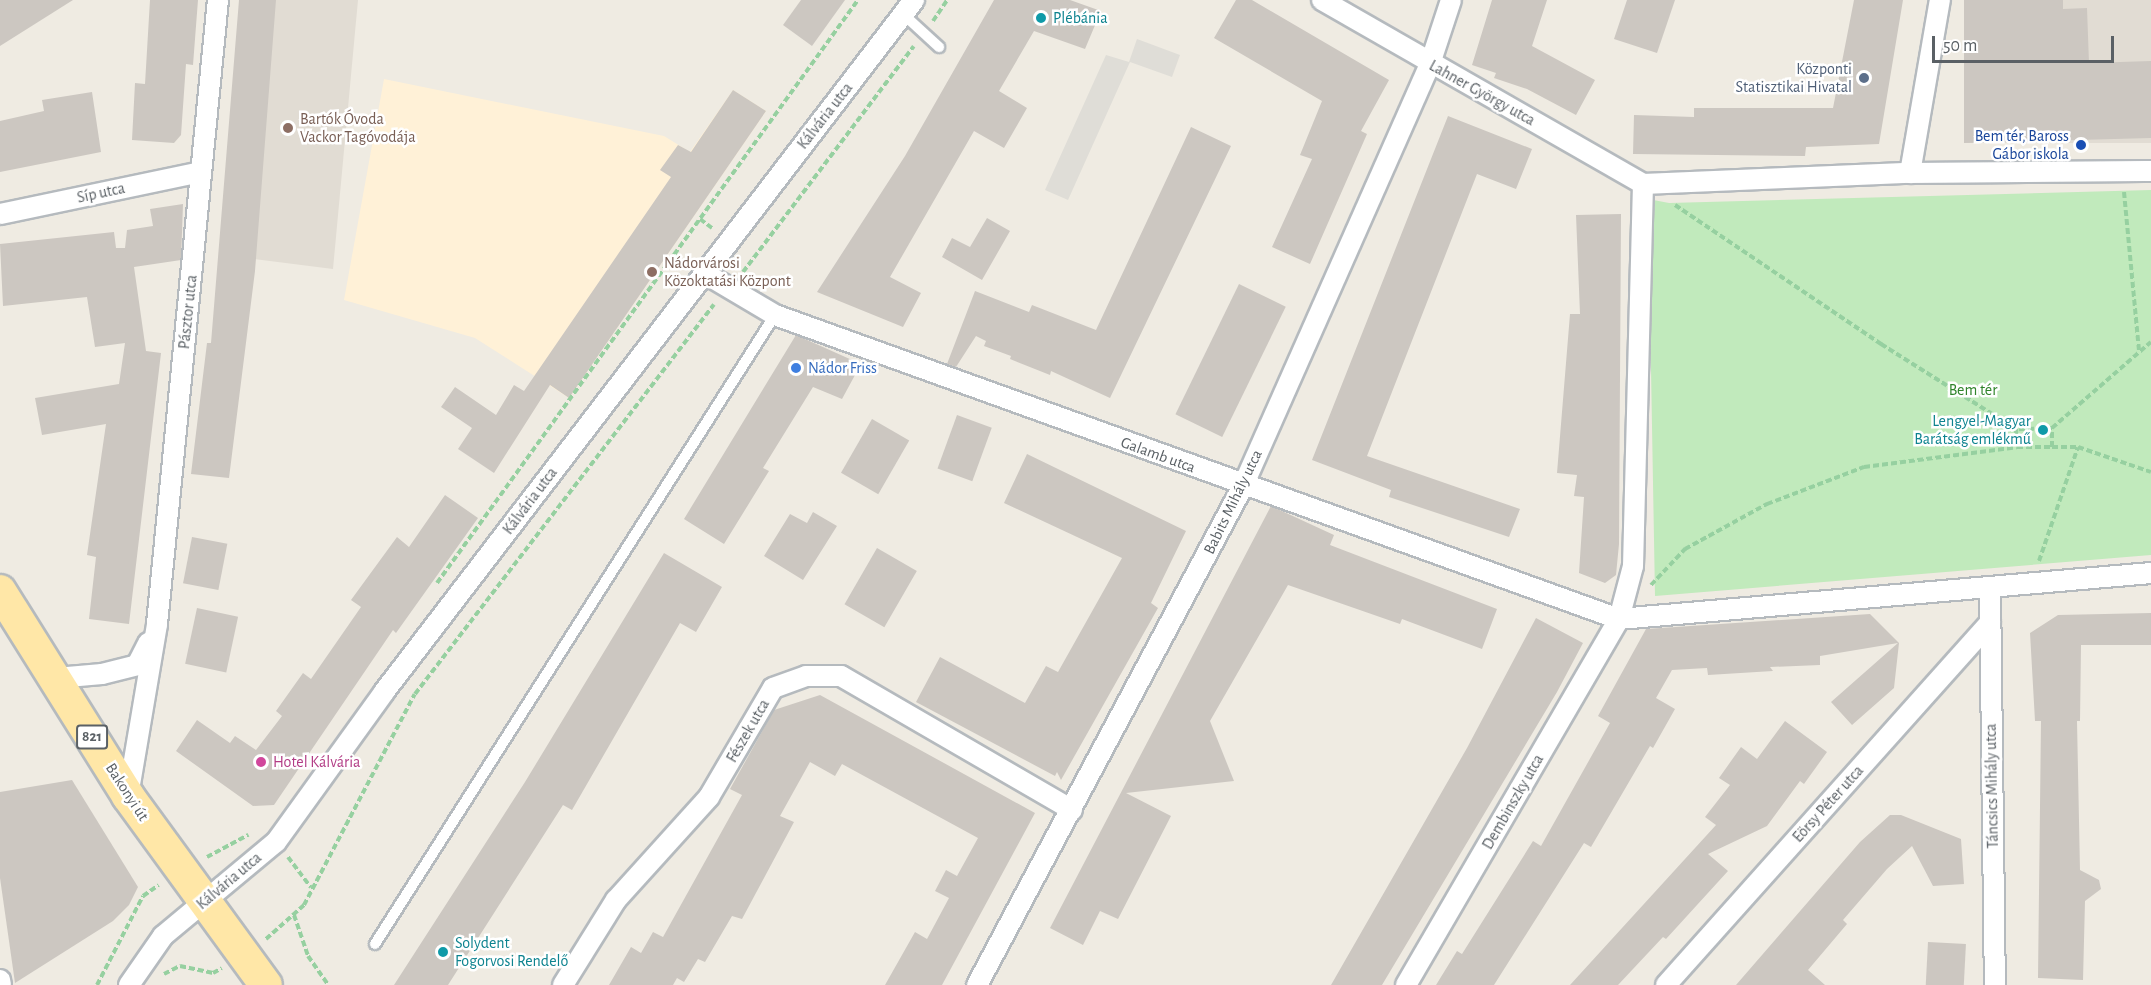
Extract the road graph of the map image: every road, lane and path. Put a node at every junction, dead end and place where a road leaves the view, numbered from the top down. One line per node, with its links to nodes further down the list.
1 (219, 0): 12 (street, Pásztor utca)
2 (858, 0): 31 (path)
3 (946, 0): 8 (path)
4 (1322, 0): 10 (street, Lahner György utca)
5 (1451, 0): 10 (street, Babits Mihály utca)
6 (1940, 0): 13 (street)
7 (908, 7): 8 (lane); 17 (street, Kálvária utca)
8 (925, 31): 9 (lane); 18 (path)
9 (939, 48)
10 (1430, 64): 15 (street, Lahner György utca); 28 (street, Babits Mihály utca)
11 (2151, 171): 14 (street)
12 (201, 172): 16 (street, Síp utca); 37 (street, Pásztor utca)
13 (1910, 173): 14 (street); 15 (street)
14 (2123, 173): 21 (path)
15 (1643, 184): 23 (path); 35 (street)
16 (0, 214)
17 (704, 273): 18 (street, Galamb utca); 43 (street, Kálvária utca)
18 (729, 289): 19 (street, Galamb utca); 44 (path)
19 (775, 315): 28 (street, Galamb utca); 45 (lane)
20 (2151, 342): 21 (path)
21 (2139, 352): 22 (path)
22 (2052, 428): 23 (path); 25 (path)
23 (2016, 429): 24 (path)
24 (2017, 447): 25 (path); 33 (path)
25 (2052, 447): 26 (path)
26 (2078, 447): 27 (path); 30 (path)
27 (2151, 472)
28 (1244, 486): 35 (street, Galamb utca); 40 (street, Babits Mihály utca)
29 (2151, 573): 30 (street)
30 (2031, 584): 32 (street)
31 (435, 586)
32 (1990, 587): 35 (street); 36 (street, Táncsics Mihály utca)
33 (1649, 588)
34 (0, 591): 38 (main road, Bakonyi út / 821)
35 (1619, 619): 56 (street, Dembinszky utca)
36 (1990, 623): 57 (street, Eörsy Péter utca); 58 (street, Táncsics Mihály utca)
37 (158, 624): 38 (street, Pásztor utca); 39 (street, Pásztor utca)
38 (56, 678): 39 (main road, Bakonyi út / 821)
39 (128, 796): 42 (main road, Bakonyi út / 821)
40 (1072, 810): 54 (street, Fészek utca); 55 (street, Babits Mihály utca)
41 (252, 832): 42 (path)
42 (180, 871): 43 (main road, Bakonyi út / 821); 50 (path)
43 (202, 903): 46 (main road, Bakonyi út / 821); 51 (street, Kálvária utca)
44 (294, 915): 46 (path); 53 (path)
45 (375, 944)
46 (245, 956): 47 (path); 52 (main road, Bakonyi út / 821)
47 (161, 976)
48 (0, 980): 49 (street)
49 (1, 985)
50 (97, 985)
51 (129, 985)
52 (266, 985)
53 (328, 985)
54 (563, 985)
55 (977, 985)
56 (1406, 985)
57 (1666, 985)
58 (1995, 985)

